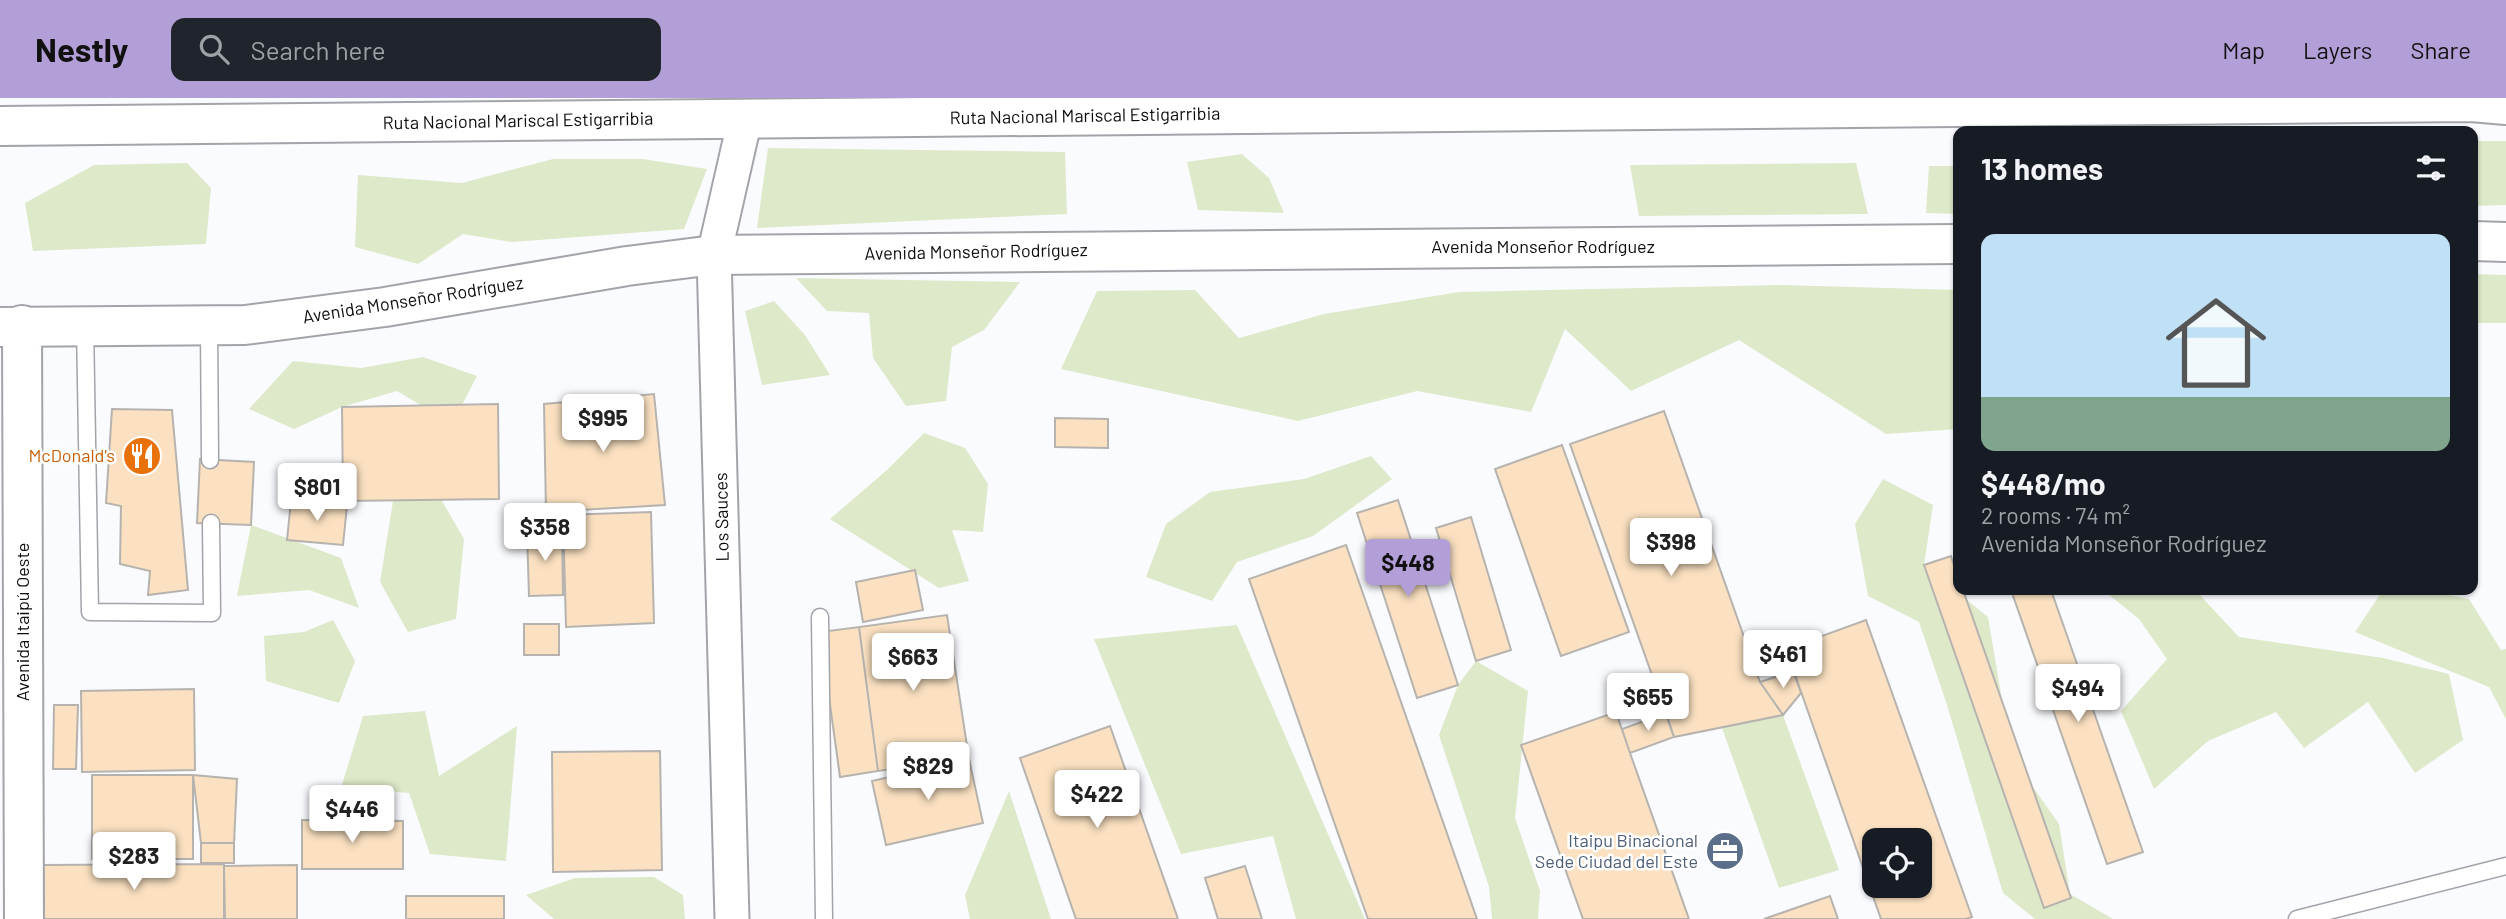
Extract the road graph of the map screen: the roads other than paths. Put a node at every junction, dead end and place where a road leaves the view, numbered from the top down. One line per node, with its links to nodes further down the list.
1 (2506, 105): 2 (main road, Ruta Nacional Mariscal Estigarribia)
2 (746, 119): 3 (main road, Ruta Nacional Mariscal Estigarribia); 7 (street, Los Sauces)
3 (0, 126)
4 (2478, 242): 5 (main road)
5 (2506, 242)
6 (1953, 244): 7 (main road, Avenida Monseñor Rodríguez)
7 (714, 255): 8 (main road, Avenida Monseñor Rodríguez); 17 (street, Los Sauces)
8 (209, 325): 10 (main road, Avenida Monseñor Rodríguez); 11 (lane)
9 (11, 326): 10 (main road, Avenida Monseñor Rodríguez); 14 (main road, Avenida Itaipú Oeste)
10 (85, 326): 12 (lane)
11 (210, 460)
12 (211, 523)
13 (820, 617): 18 (lane)
14 (12, 655): 16 (main road, Avenida Itaipú Oeste)
15 (2506, 866): 19 (lane)
16 (24, 919)
17 (732, 919)
18 (824, 919)
19 (2297, 919)

